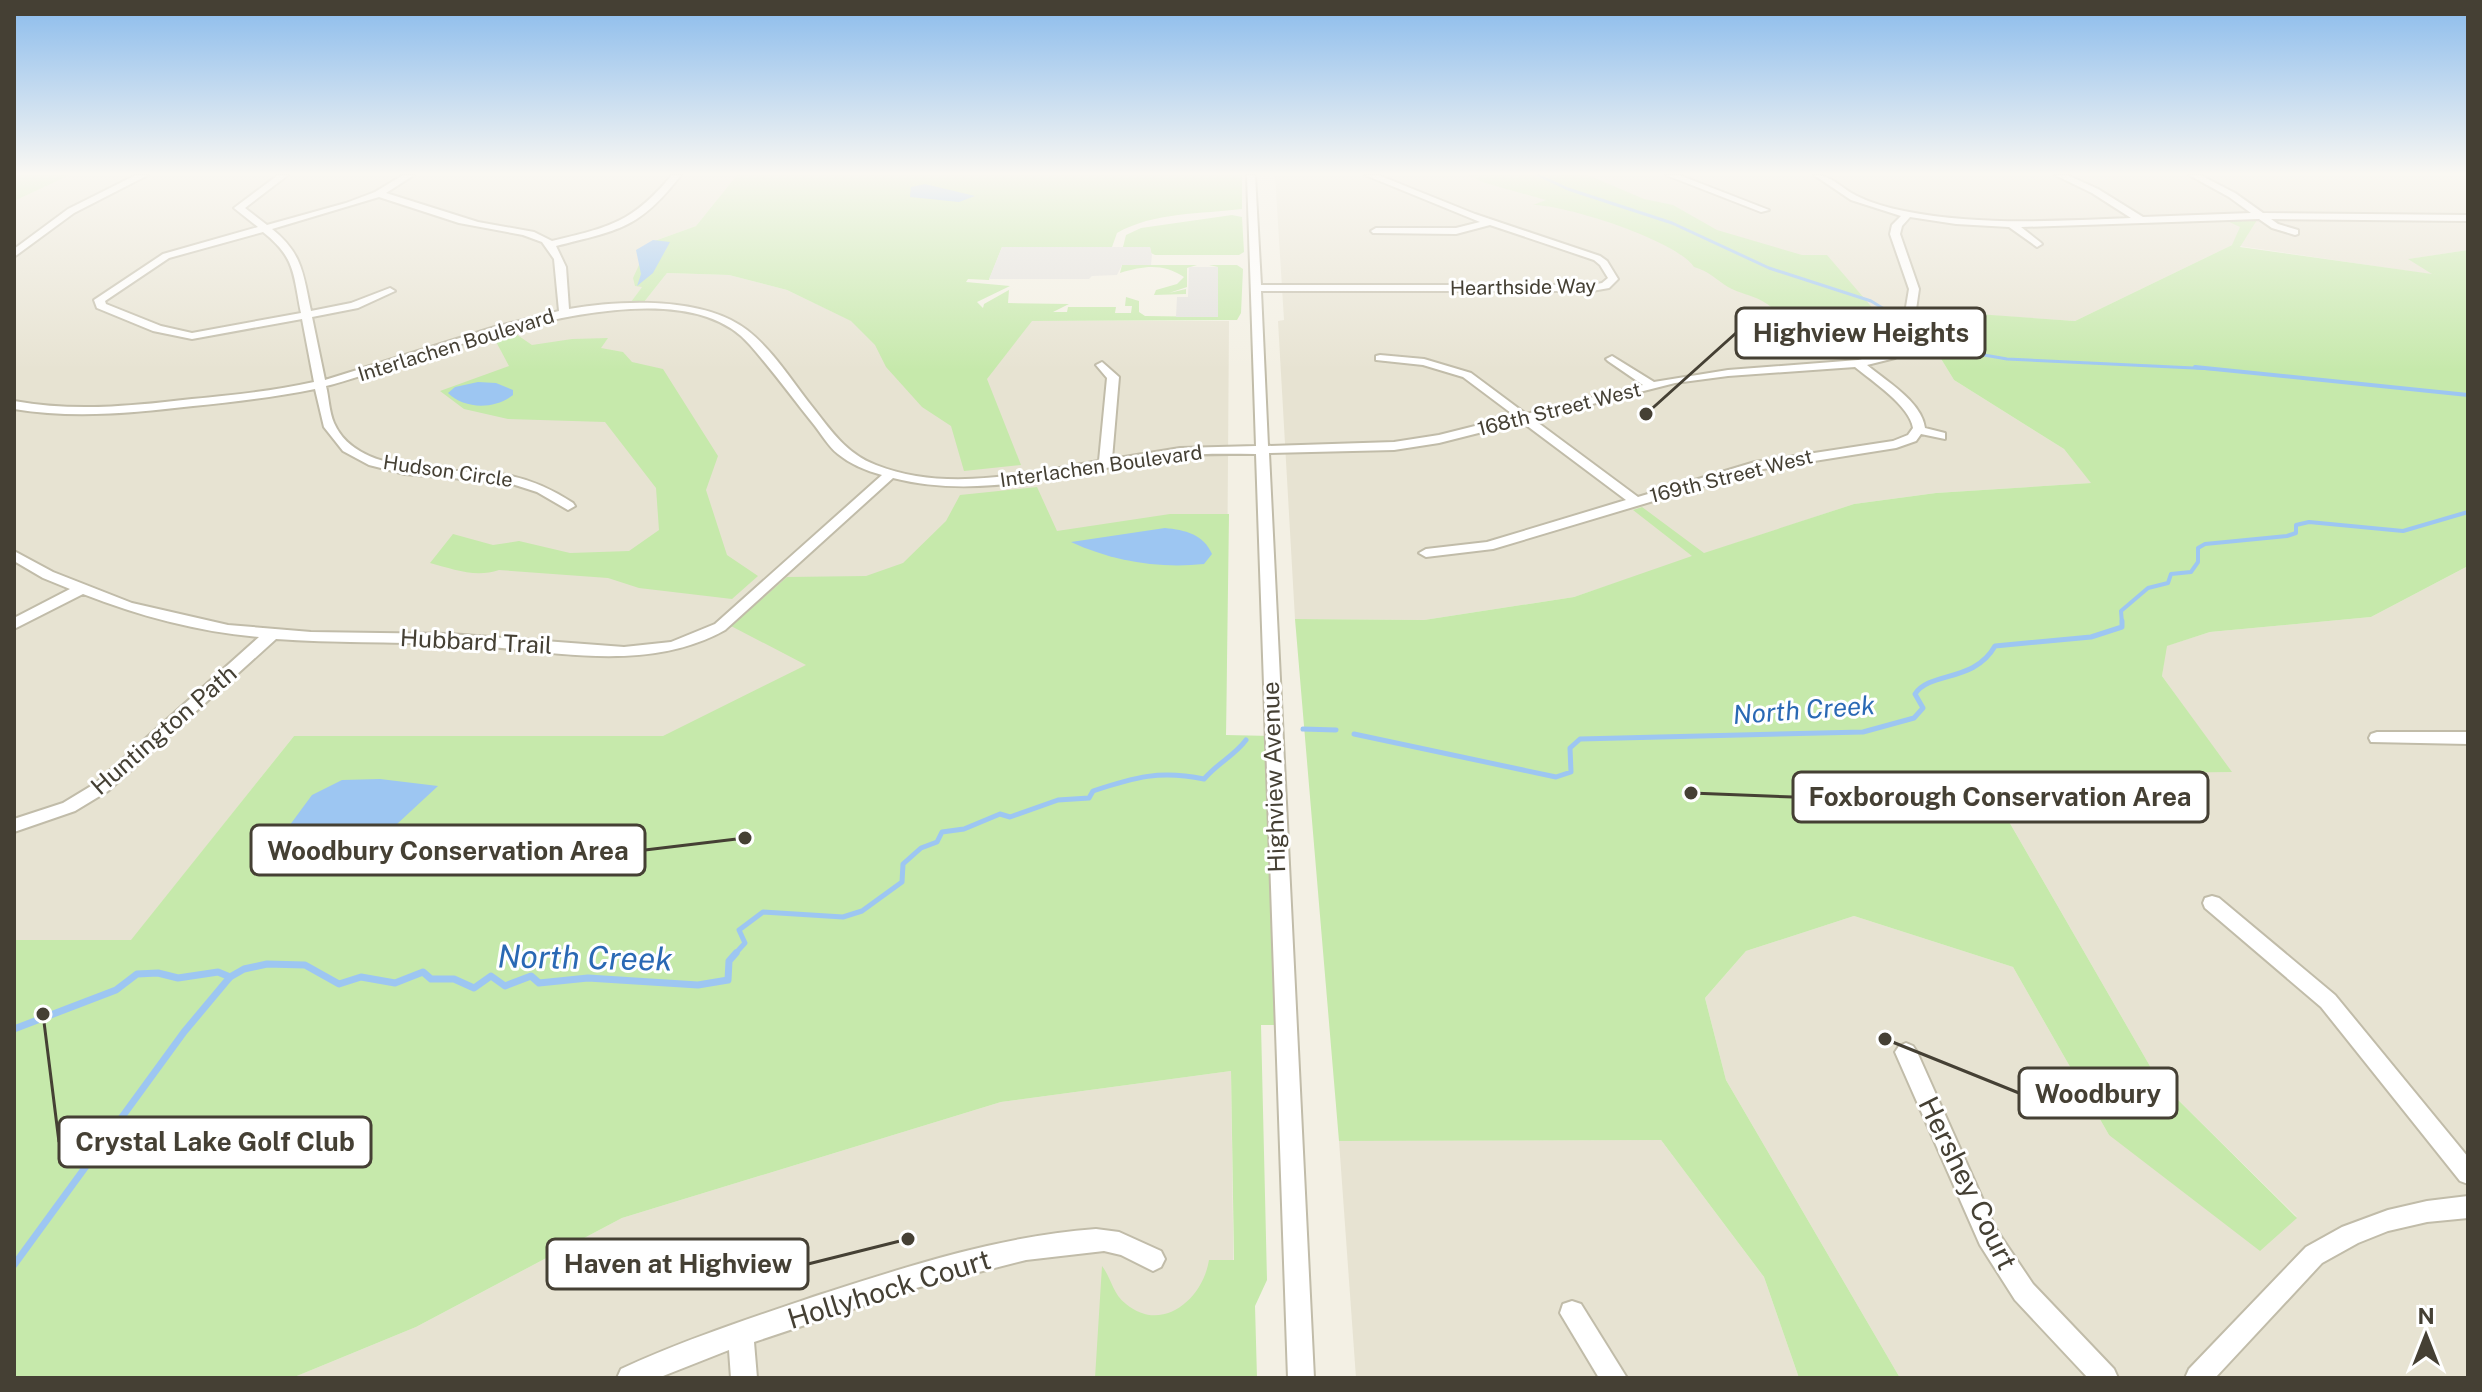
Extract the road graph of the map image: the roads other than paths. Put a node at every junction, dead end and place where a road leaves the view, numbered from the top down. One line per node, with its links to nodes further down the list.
1 (33, 240): 12 (street)
2 (220, 240): 16 (street)
3 (278, 240): 16 (street, Hudson Circle)
4 (541, 240): 10 (street)
5 (567, 240): 10 (street)
6 (1253, 240): 13 (street, Highview Avenue)
7 (1544, 240): 13 (street, Hearthside Way)
8 (1897, 240): 19 (street, 168th Street West)
9 (2032, 240): 11 (street)
10 (551, 244): 15 (street)
11 (2037, 244)
12 (14, 254)
13 (1255, 288): 27 (street, Highview Avenue)
14 (390, 291): 16 (street)
15 (564, 312): 21 (street, Interlachen Boulevard); 29 (street, Interlachen Boulevard)
16 (306, 316): 21 (street, Hudson Circle)
17 (1380, 358): 24 (street)
18 (1612, 359): 22 (street)
19 (1858, 363): 22 (street, 168th Street West); 25 (street)
20 (1102, 365): 28 (street)
21 (321, 384): 23 (street, Interlachen Boulevard); 31 (street, Hudson Circle)
22 (1653, 386): 24 (street, 168th Street West)
23 (14, 405)
24 (1525, 418): 27 (street, 168th Street West); 30 (street)
25 (1918, 430): 26 (street); 30 (street, 169th Street West)
26 (1941, 436)
27 (1261, 448): 28 (street, Interlachen Boulevard); 49 (street, Highview Avenue)
28 (1105, 462): 29 (street, Interlachen Boulevard)
29 (890, 474): 36 (street, Hubbard Trail)
30 (1635, 501): 32 (street, 169th Street West)
31 (568, 506)
32 (1426, 553)
33 (14, 555): 34 (street, Hubbard Trail)
34 (81, 589): 35 (street); 36 (street, Hubbard Trail)
35 (14, 624)
36 (272, 634): 39 (street, Huntington Path)
37 (2377, 738): 38 (street)
38 (2468, 738)
39 (14, 826)
40 (2212, 903): 42 (street)
41 (1906, 1052): 51 (street, Hershey Court)
42 (2468, 1174)
43 (2468, 1207): 52 (street)
44 (1153, 1259): 46 (street, Hollyhock Court)
45 (1572, 1313): 50 (street)
46 (741, 1334): 47 (street, Hollyhock Court); 48 (street)
47 (630, 1378)
48 (744, 1378)
49 (1301, 1378)
50 (1614, 1378)
51 (2105, 1378)
52 (2198, 1378)

